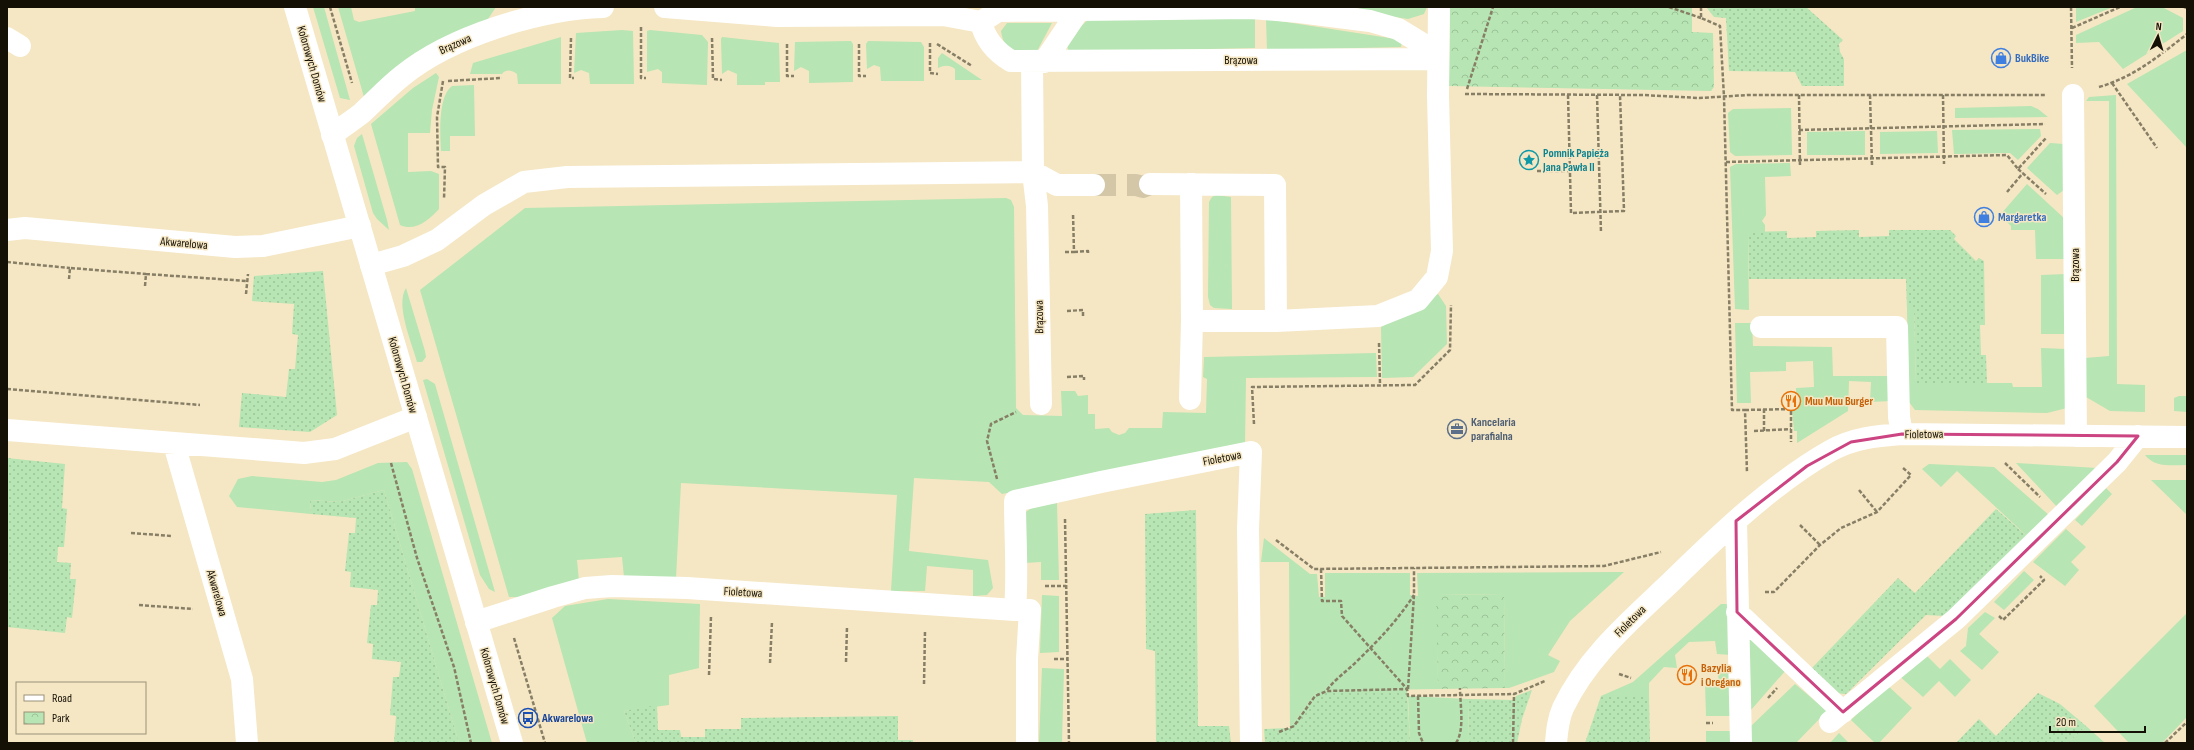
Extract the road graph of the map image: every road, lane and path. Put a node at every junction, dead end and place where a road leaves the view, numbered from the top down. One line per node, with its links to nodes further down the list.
1 (295, 7): 52 (street, Kolorowych Domów)
2 (330, 7): 39 (path)
3 (603, 7): 15 (street, Brązowa)
4 (665, 7): 14 (street)
5 (1439, 7): 25 (street)
6 (1493, 7): 40 (path)
7 (1669, 7): 16 (path)
8 (1701, 7): 16 (path)
9 (2071, 7): 19 (path)
10 (2120, 7): 19 (path)
11 (2184, 7): 12 (path)
12 (2187, 8)
13 (1079, 10): 17 (street); 25 (street); 26 (street)
14 (734, 11): 17 (street)
15 (506, 17): 52 (street, Brązowa)
16 (1702, 18): 48 (path)
17 (980, 22): 26 (street, Brązowa)
18 (641, 27): 34 (path)
19 (2072, 28): 38 (path)
20 (712, 33): 35 (path)
21 (2187, 34): 37 (path)
22 (571, 36): 33 (path)
23 (859, 39): 30 (path)
24 (787, 48): 29 (path)
25 (1438, 59): 26 (street, Brązowa); 47 (street)
26 (1038, 62): 65 (street, Brązowa)
27 (974, 68): 28 (path)
28 (938, 74)
29 (794, 76)
30 (866, 76)
31 (444, 77): 36 (path)
32 (502, 78): 36 (path)
33 (574, 78)
34 (646, 78)
35 (722, 80)
36 (443, 81): 71 (path)
37 (2112, 83): 38 (path); 55 (path)
38 (2073, 84): 46 (path); 54 (street, Brązowa)
39 (353, 86)
40 (1466, 94): 41 (path); 47 (path)
41 (1568, 95): 42 (path); 64 (path)
42 (1597, 95): 43 (path); 72 (path)
43 (1620, 95): 48 (path); 72 (path)
44 (1799, 95): 45 (path); 48 (path); 51 (path)
45 (1870, 95): 46 (path); 50 (path)
46 (1943, 95): 49 (path)
47 (1438, 96): 93 (street)
48 (1724, 97): 59 (path)
49 (1944, 126): 50 (path); 53 (path); 56 (path)
50 (1871, 129): 51 (path); 57 (path)
51 (1799, 130): 58 (path)
52 (332, 134): 73 (street, Kolorowych Domów)
53 (2052, 136): 54 (path); 56 (path)
54 (2074, 137): 111 (street, Brązowa)
55 (2157, 148)
56 (1944, 157): 57 (path); 60 (path)
57 (1872, 158): 58 (path); 61 (path)
58 (1800, 160): 59 (path); 62 (path)
59 (1726, 162): 102 (path)
60 (1944, 164)
61 (1872, 165)
62 (1800, 167)
63 (1537, 171): 64 (path)
64 (1570, 171): 72 (path)
65 (1033, 172): 69 (street); 81 (street); 99 (street, Brązowa)
66 (2023, 173): 70 (path)
67 (1150, 184): 68 (street)
68 (1191, 184): 92 (street); 93 (street)
69 (1094, 185)
70 (2007, 192)
71 (444, 204)
72 (1600, 212): 77 (path)
73 (360, 226): 74 (street, Akwarelowa); 81 (street, Kolorowych Domów)
74 (7, 230)
75 (1069, 230): 76 (path)
76 (1074, 230)
77 (1600, 233)
78 (1074, 252): 79 (path)
79 (1088, 256)
80 (7, 262): 82 (path)
81 (371, 265): 104 (street, Kolorowych Domów)
82 (70, 268): 84 (path); 85 (path)
83 (248, 271): 86 (path)
84 (146, 274): 86 (path); 87 (path)
85 (69, 279)
86 (247, 282): 88 (path)
87 (145, 286)
88 (246, 294)
89 (1451, 302): 96 (path)
90 (1060, 311): 91 (path)
91 (1083, 316)
92 (1192, 321): 93 (street); 98 (street)
93 (1276, 321)
94 (1762, 327): 110 (street)
95 (1379, 351): 96 (path)
96 (1380, 384): 105 (path)
97 (7, 389): 100 (path)
98 (1190, 399)
99 (1041, 404)
100 (200, 405)
101 (1764, 409): 102 (path); 106 (path); 109 (path)
102 (1745, 410): 122 (path)
103 (1018, 411): 119 (path)
104 (416, 417): 115 (street); 146 (street, Kolorowych Domów)
105 (1253, 419)
106 (1791, 429): 109 (path); 114 (path)
107 (7, 430): 115 (street)
108 (1754, 431): 109 (path)
109 (1764, 431)
110 (1902, 434): 111 (street, Fioletowa); 122 (street, Fioletowa)
111 (2076, 436): 112 (street, Fioletowa)
112 (2138, 436): 113 (street, Fioletowa); 124 (street)
113 (2187, 437)
114 (1791, 438)
115 (174, 444): 164 (street, Akwarelowa)
116 (2000, 459): 124 (path)
117 (391, 463): 165 (path)
118 (1904, 468): 123 (path)
119 (998, 481)
120 (1064, 490): 127 (street, Fioletowa); 135 (path); 144 (street, Fioletowa)
121 (1859, 490): 123 (path)
122 (1765, 497): 125 (street, Fioletowa)
123 (1877, 512): 130 (path)
124 (2061, 517): 145 (street)
125 (1736, 521): 145 (street); 174 (street, Fioletowa)
126 (1800, 525): 130 (path)
127 (1248, 529): 133 (path); 170 (street, Fioletowa)
128 (131, 533): 129 (path)
129 (175, 537)
130 (1820, 545): 137 (path)
131 (1663, 551): 132 (path)
132 (1414, 568): 133 (path); 139 (path)
133 (1321, 569): 148 (path)
134 (1047, 586): 135 (path)
135 (1066, 586): 150 (path)
136 (712, 590): 138 (street, Fioletowa); 146 (street, Fioletowa); 153 (path)
137 (1774, 592)
138 (789, 594): 140 (street, Fioletowa); 152 (path)
139 (1414, 596): 148 (path); 157 (path)
140 (848, 598): 141 (street, Fioletowa); 151 (path)
141 (926, 603): 144 (street, Fioletowa); 155 (path)
142 (139, 605): 143 (path)
143 (197, 609)
144 (1015, 610): 168 (street, Fioletowa)
145 (1737, 612): 175 (street)
146 (476, 622): 166 (street, Kolorowych Domów)
147 (513, 637): 167 (path)
148 (1370, 648): 157 (path); 158 (path)
149 (1055, 659): 150 (path)
150 (1068, 659): 169 (path)
151 (846, 662)
152 (770, 663)
153 (708, 675)
154 (1551, 680): 159 (path)
155 (924, 684)
156 (1460, 688): 160 (path)
157 (1408, 689): 158 (path); 161 (path)
158 (1327, 691): 163 (path)
159 (1514, 694): 160 (path); 173 (path)
160 (1460, 695): 161 (path); 172 (path)
161 (1418, 696): 171 (path)
162 (2187, 722): 176 (path)
163 (1274, 737)
164 (247, 743)
165 (471, 743)
166 (512, 743)
167 (545, 743)
168 (1027, 743)
169 (1069, 743)
170 (1252, 743)
171 (1423, 743)
172 (1456, 743)
173 (1514, 743)
174 (1556, 743)
175 (1741, 743)
176 (2165, 743)

